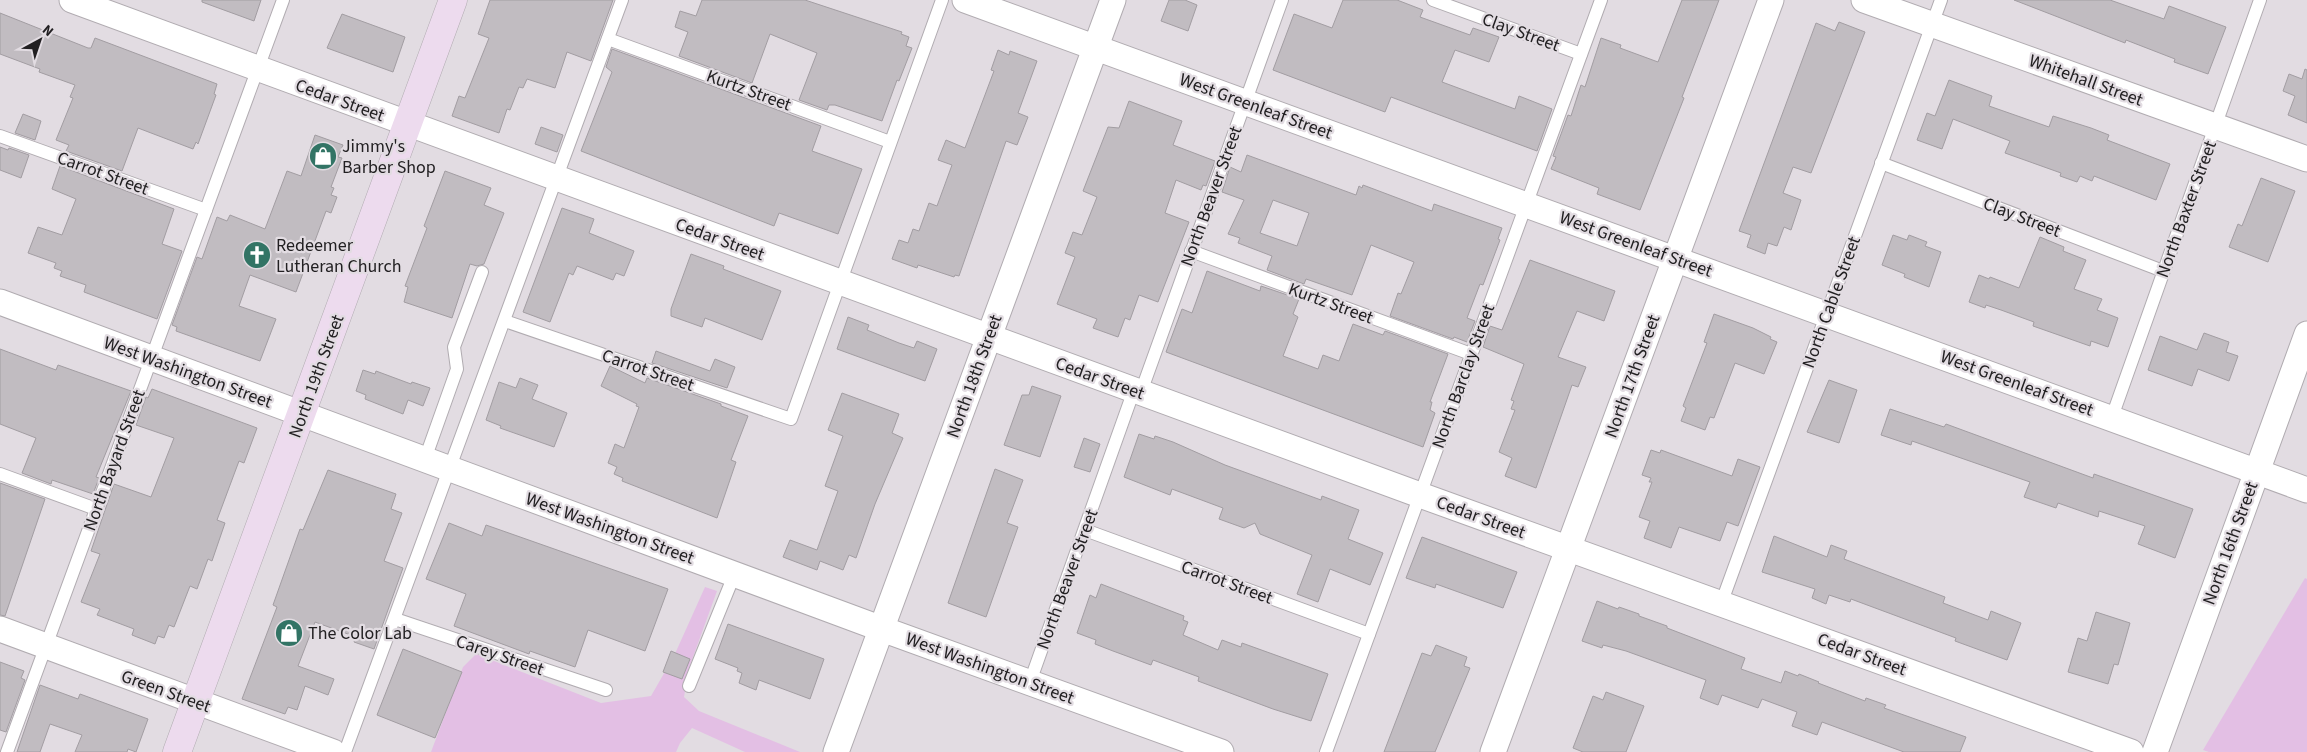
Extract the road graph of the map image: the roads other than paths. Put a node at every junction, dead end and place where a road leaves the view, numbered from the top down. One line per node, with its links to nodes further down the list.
1 (72, 0): 19 (street, Cedar Street)
2 (283, 0): 19 (lane, North Bayard Street)
3 (453, 0): 21 (street, North 19th Street)
4 (622, 0): 16 (lane)
5 (942, 0): 24 (lane)
6 (965, 0): 17 (street, West Greenleaf Street)
7 (1113, 0): 17 (street, North 18th Street)
8 (1282, 0): 20 (lane, North Beaver Street)
9 (1433, 0): 18 (lane, Clay Street)
10 (1601, 0): 18 (lane, North Barclay Street)
11 (1771, 0): 31 (street, North 17th Street)
12 (1864, 0): 15 (street, Whitehall Street)
13 (1941, 0): 15 (lane, North Cable Street)
14 (2260, 0): 22 (lane, North Baxter Street)
15 (1932, 24): 22 (street, Whitehall Street); 26 (lane, North Cable Street)
16 (608, 39): 24 (lane, Kurtz Street); 27 (lane)
17 (1095, 48): 20 (street, West Greenleaf Street); 39 (street, North 18th Street)
18 (1581, 54): 28 (lane, North Barclay Street)
19 (258, 70): 21 (street, Cedar Street); 29 (lane, North Bayard Street)
20 (1245, 102): 28 (street, West Greenleaf Street); 30 (lane, North Beaver Street)
21 (407, 124): 27 (street, Cedar Street); 43 (street, North 19th Street)
22 (2216, 127): 25 (street, Whitehall Street); 32 (lane, North Baxter Street)
23 (0, 136): 29 (lane, Carrot Street)
24 (890, 142): 34 (lane)
25 (2307, 159)
26 (1881, 163): 32 (lane, Clay Street); 36 (lane, North Cable Street)
27 (557, 179): 34 (street, Cedar Street); 37 (lane)
28 (1525, 204): 31 (street, West Greenleaf Street); 40 (lane, North Barclay Street)
29 (206, 210): 41 (lane, North Bayard Street)
30 (1191, 251): 40 (lane, Kurtz Street); 42 (lane, North Beaver Street)
31 (1675, 258): 36 (street, West Greenleaf Street); 53 (street, North 17th Street)
32 (2163, 271): 44 (lane, North Baxter Street)
33 (482, 272): 45 (lane)
34 (838, 282): 37 (lane, Carrot Street); 39 (street, Cedar Street)
35 (0, 302): 41 (street, West Washington Street)
36 (1826, 313): 44 (street, West Greenleaf Street); 55 (lane, North Cable Street)
37 (505, 321): 46 (lane)
38 (2307, 334): 47 (street, North 16th Street)
39 (988, 337): 42 (street, Cedar Street); 57 (street, North 18th Street)
40 (1471, 354): 50 (lane, North Barclay Street)
41 (151, 358): 43 (street, West Washington Street); 51 (lane, North Bayard Street)
42 (1137, 391): 50 (street, Cedar Street); 52 (lane, North Beaver Street)
43 (302, 414): 45 (street, West Washington Street); 64 (street, North 19th Street)
44 (2112, 417): 47 (street, West Greenleaf Street)
45 (425, 459): 46 (street, West Washington Street)
46 (451, 469): 54 (street, West Washington Street); 56 (lane)
47 (2257, 470): 49 (street, West Greenleaf Street); 74 (street, North 16th Street)
48 (0, 474): 51 (lane)
49 (2307, 490)
50 (1420, 495): 53 (street, Cedar Street); 59 (lane, North Barclay Street)
51 (96, 509): 60 (lane, North Bayard Street)
52 (1085, 530): 59 (lane, Carrot Street); 61 (lane, North Beaver Street)
53 (1568, 548): 55 (street, Cedar Street); 72 (street, North 17th Street)
54 (735, 574): 57 (street, West Washington Street); 62 (lane)
55 (1721, 604): 73 (street, Cedar Street)
56 (395, 619): 63 (lane, Carey Street); 68 (lane)
57 (882, 629): 61 (street, West Washington Street); 69 (street, North 18th Street)
58 (0, 630): 60 (street, Green Street)
59 (1369, 634): 71 (lane, North Barclay Street)
60 (45, 646): 64 (street, Green Street); 65 (lane, North Bayard Street)
61 (1030, 682): 70 (street, West Washington Street)
62 (689, 686)
63 (606, 690)
64 (196, 702): 66 (street, North 19th Street); 67 (street, Green Street)
65 (7, 752)
66 (177, 752)
67 (333, 752)
68 (345, 752)
69 (836, 752)
70 (1221, 752)
71 (1326, 752)
72 (1493, 752)
73 (2131, 752)
74 (2155, 752)

